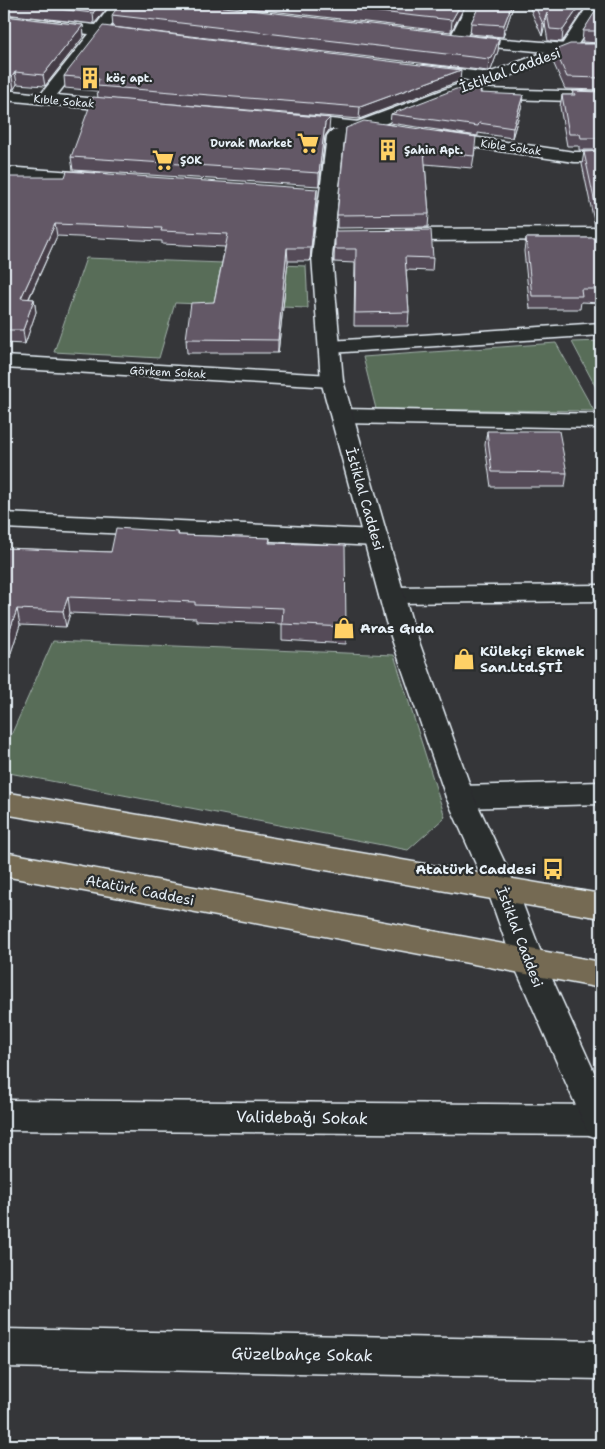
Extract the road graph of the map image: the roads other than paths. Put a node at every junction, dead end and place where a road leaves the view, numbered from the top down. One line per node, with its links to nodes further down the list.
1 (120, 4): 5 (street)
2 (475, 4): 8 (street)
3 (596, 4): 9 (street, İstiklal Caddesi)
4 (4, 20): 5 (street)
5 (101, 30): 6 (street); 16 (street)
6 (149, 36)
7 (438, 38): 8 (street)
8 (457, 40): 9 (street)
9 (567, 49): 10 (street); 12 (street, İstiklal Caddesi)
10 (601, 49)
11 (411, 68): 12 (street)
12 (489, 78): 13 (street, İstiklal Caddesi)
13 (448, 93): 15 (street); 19 (street, İstiklal Caddesi)
14 (4, 95): 16 (street, Kıble Sokak)
15 (601, 98)
16 (45, 100): 17 (street, Kıble Sokak)
17 (143, 108)
18 (281, 120): 19 (street)
19 (360, 126): 20 (street); 28 (street, İstiklal Caddesi)
20 (399, 132)
21 (419, 134): 22 (street, Kıble Sokak)
22 (601, 157)
23 (4, 172): 24 (street)
24 (122, 180)
25 (601, 234): 26 (street)
26 (375, 235)
27 (601, 329): 28 (street)
28 (330, 348): 30 (street, İstiklal Caddesi)
29 (4, 362): 30 (street, Görkem Sokak)
30 (332, 381): 31 (street, İstiklal Caddesi)
31 (342, 416): 32 (street); 34 (street, İstiklal Caddesi)
32 (601, 421)
33 (4, 520): 34 (street)
34 (376, 538): 36 (street, İstiklal Caddesi)
35 (601, 593): 36 (street)
36 (392, 595): 38 (street, İstiklal Caddesi)
37 (601, 793): 38 (street)
38 (460, 797): 41 (street, İstiklal Caddesi)
39 (4, 803): 41 (main road)
40 (4, 864): 43 (main road, Atatürk Caddesi)
41 (502, 889): 42 (main road); 43 (street, İstiklal Caddesi)
42 (601, 906)
43 (528, 963): 44 (main road, Atatürk Caddesi); 46 (street, İstiklal Caddesi)
44 (601, 975)
45 (4, 1114): 46 (street, Validebağı Sokak)
46 (600, 1122)
47 (4, 1348): 48 (street, Güzelbahçe Sokak)
48 (601, 1360)

